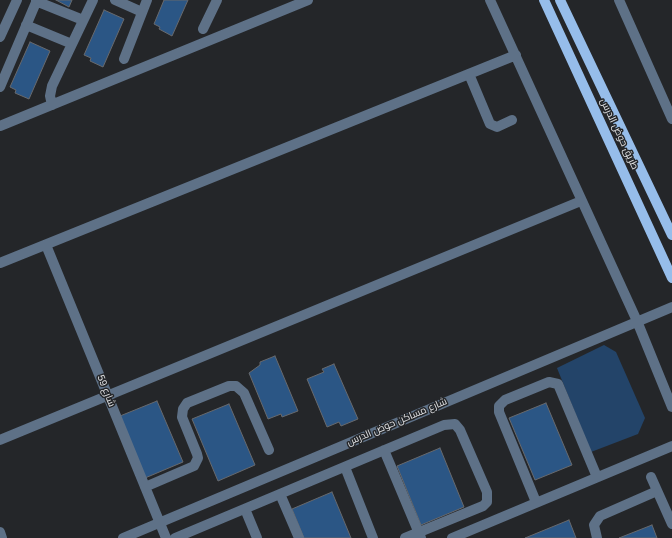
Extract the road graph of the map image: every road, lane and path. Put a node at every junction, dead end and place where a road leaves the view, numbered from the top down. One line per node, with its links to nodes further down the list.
1 (17, 0): 17 (street)
2 (93, 0): 14 (street)
3 (116, 0): 13 (street)
4 (147, 0): 13 (street)
5 (217, 0): 16 (street)
6 (308, 0): 12 (street)
7 (490, 0): 19 (street)
8 (544, 0): 32 (main road, طريق حوض الدرس)
9 (560, 0): 29 (main road, طريق حوض الدرس)
10 (619, 0): 25 (street)
11 (36, 1): 14 (street); 15 (street)
12 (293, 3): 24 (street)
13 (142, 12): 20 (street)
14 (83, 20): 18 (street)
15 (26, 25): 18 (street); 21 (street)
16 (203, 29)
17 (0, 38)
18 (72, 44): 24 (street)
19 (516, 55): 22 (street); 28 (street)
20 (124, 58)
21 (4, 68): 23 (street)
22 (469, 74): 26 (street); 30 (street)
23 (0, 87)
24 (52, 105): 27 (street)
25 (672, 119)
26 (512, 120)
27 (0, 126)
28 (581, 201): 34 (street); 35 (street)
29 (672, 235)
30 (46, 244): 31 (street); 35 (street, شارع 59)
31 (0, 263)
32 (672, 278)
33 (672, 307): 34 (street, شارع مساكن حوض الدرس)
34 (637, 321): 36 (street); 49 (street, شارع مساكن حوض الدرس)
35 (108, 395): 37 (street); 44 (street, شارع 59)
36 (672, 407)
37 (0, 440)
38 (672, 446): 42 (street)
39 (269, 450): 44 (street)
40 (384, 450): 41 (street); 52 (street); 52 (street)
41 (345, 467): 46 (street); 59 (street)
42 (597, 477): 47 (street); 47 (street)
43 (651, 477): 45 (street)
44 (145, 488): 49 (street, شارع 59)
45 (656, 491): 50 (street); 62 (street)
46 (280, 494): 48 (street); 58 (street)
47 (536, 502): 61 (street)
48 (245, 509): 56 (street); 57 (street)
49 (160, 523): 54 (street, شارع مساكن حوض الدرس); 55 (street, شارع 59)
50 (672, 524)
51 (0, 532): 53 (street)
52 (420, 535): 60 (street)
53 (2, 538)
54 (123, 538)
55 (166, 538)
56 (175, 538)
57 (257, 538)
58 (299, 538)
59 (373, 538)
60 (405, 538)
61 (452, 538)
62 (597, 538)

